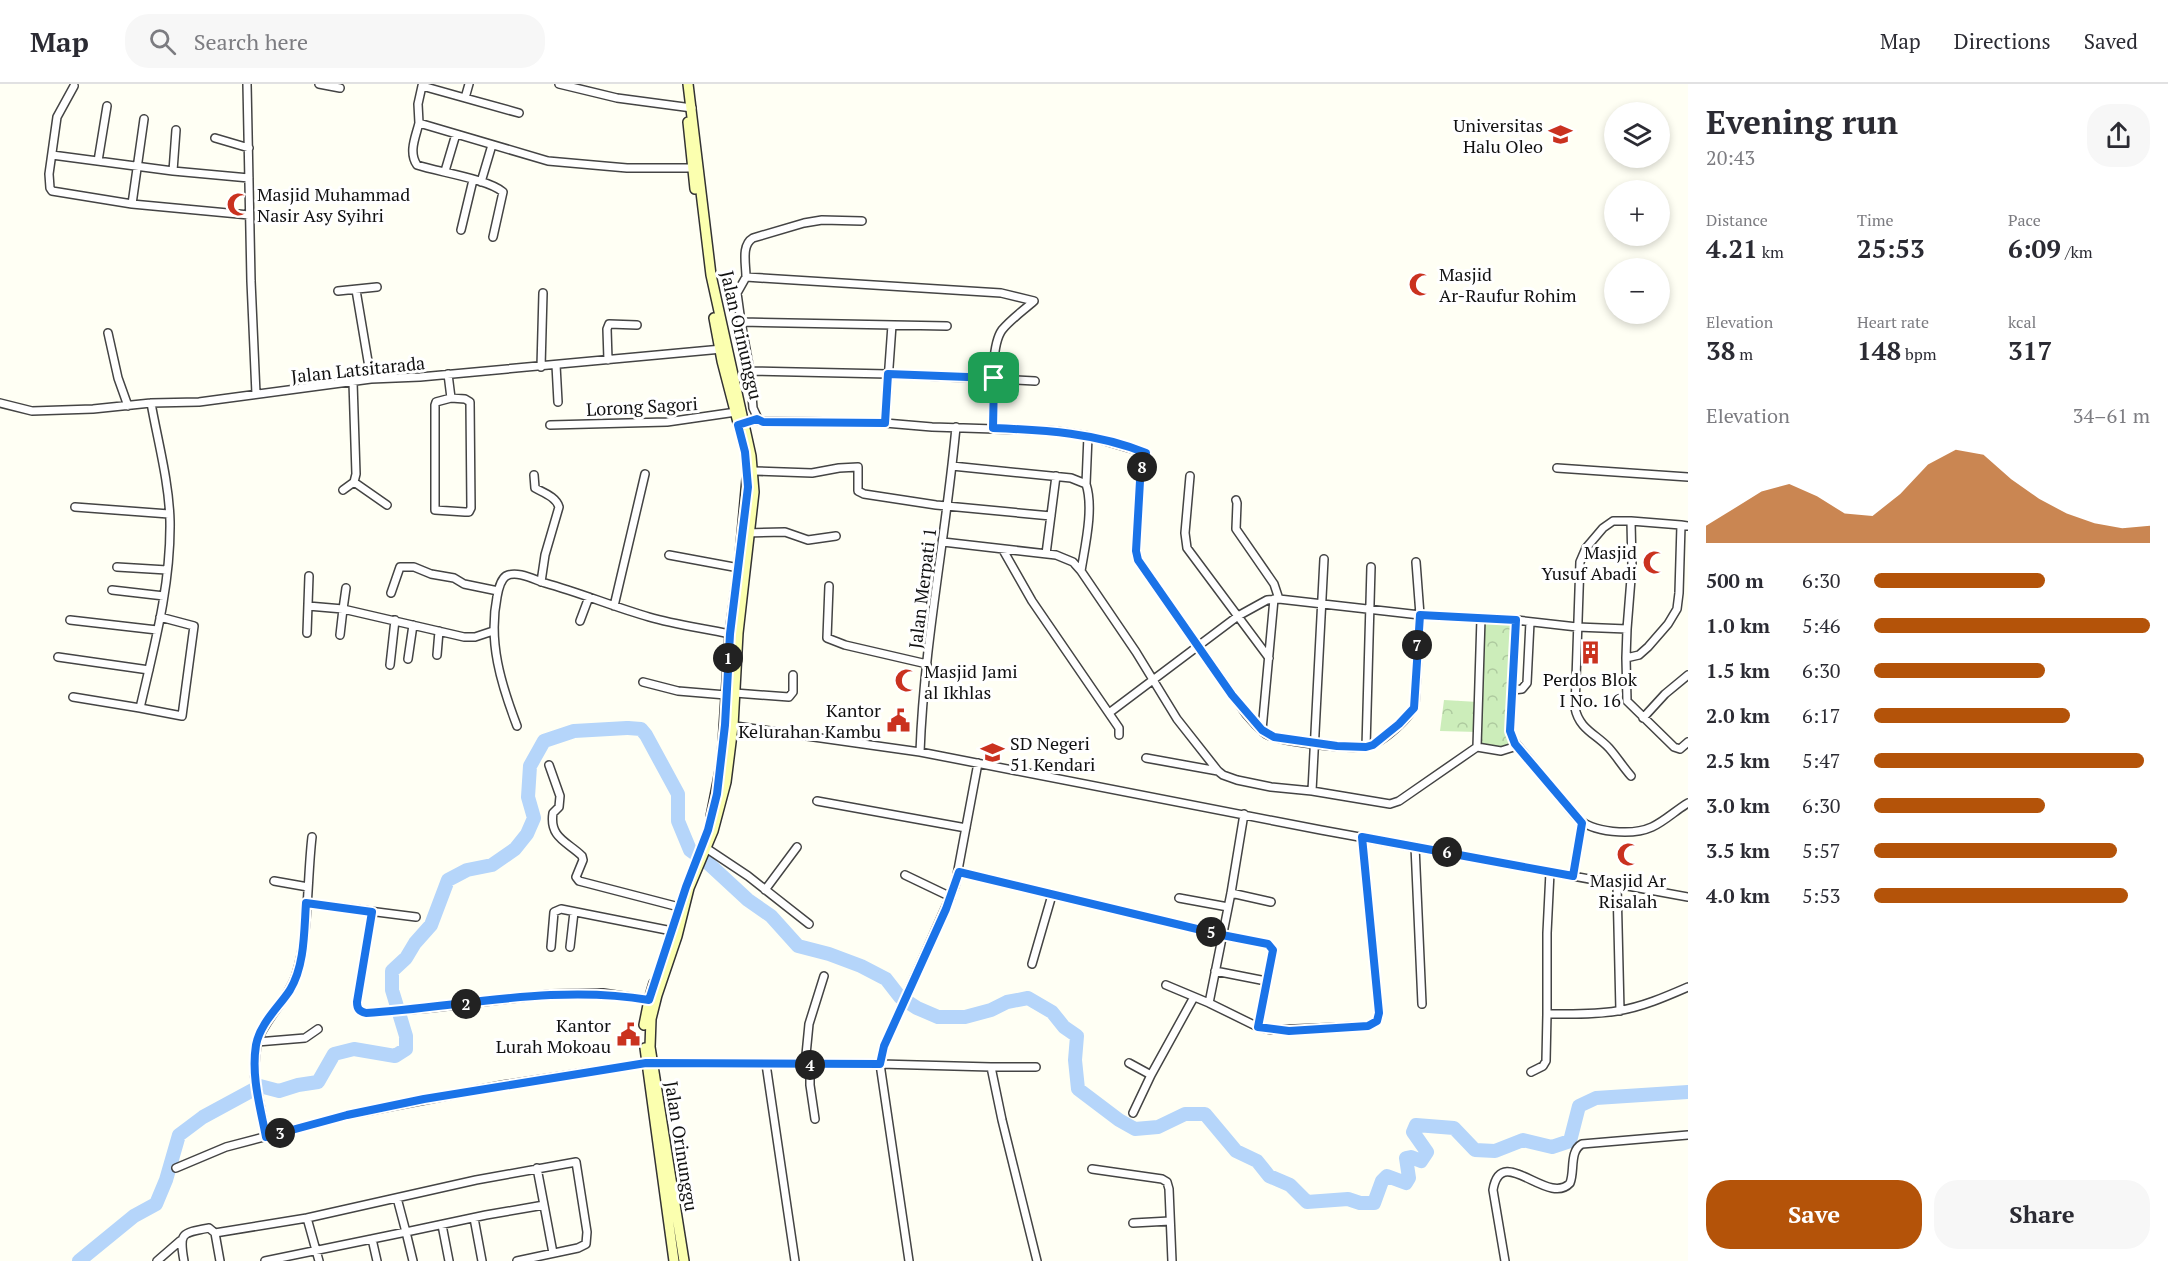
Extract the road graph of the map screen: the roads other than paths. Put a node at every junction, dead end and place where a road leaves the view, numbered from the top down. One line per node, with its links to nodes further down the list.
1 (247, 84): 20 (street)
2 (320, 84): 9 (street)
3 (469, 84): 10 (street)
4 (559, 84): 12 (street)
5 (682, 84): 12 (street, Jalan Orinunggu)
6 (688, 84): 12 (street, Jalan Orinunggu)
7 (423, 85): 10 (street); 15 (street)
8 (74, 86): 21 (street)
9 (340, 88)
10 (465, 98): 13 (street)
11 (107, 106): 22 (street)
12 (689, 108): 24 (street, Jalan Orinunggu); 35 (street, Jalan Orinunggu)
13 (519, 113)
14 (144, 119): 23 (street)
15 (419, 123): 17 (street); 26 (street)
16 (176, 130): 25 (street)
17 (456, 135): 19 (street); 26 (street)
18 (215, 138): 20 (street)
19 (492, 145): 24 (street); 29 (street)
20 (249, 148): 27 (street)
21 (52, 154): 22 (street); 30 (street)
22 (98, 161): 23 (street)
23 (136, 166): 25 (street); 30 (street)
24 (692, 168): 35 (street, Jalan Orinunggu)
25 (172, 171): 27 (street)
26 (445, 171): 28 (street)
27 (249, 178): 31 (street)
28 (472, 180): 29 (street); 33 (street)
29 (481, 182): 34 (street)
30 (132, 204): 31 (street)
31 (249, 216): 57 (street)
32 (862, 221): 36 (street)
33 (461, 230)
34 (493, 237)
35 (704, 240): 46 (street, Jalan Orinunggu)
36 (746, 277): 41 (street); 53 (street)
37 (377, 287): 38 (street)
38 (356, 290): 39 (street); 54 (street)
39 (338, 291)
40 (543, 293): 49 (street)
41 (741, 322): 43 (street); 50 (street)
42 (637, 325): 47 (street)
43 (892, 325): 44 (street); 52 (street)
44 (947, 326)
45 (108, 333): 62 (street)
46 (723, 349): 47 (street, Jalan Latsitarada); 63 (street, Jalan Orinunggu); 66 (street, Jalan Orinunggu)
47 (608, 360): 48 (street, Jalan Latsitarada)
48 (556, 365): 49 (street, Jalan Latsitarada); 59 (street)
49 (541, 367): 51 (street, Jalan Latsitarada)
50 (750, 371): 52 (street); 64 (street)
51 (448, 374): 54 (street, Jalan Latsitarada); 58 (street)
52 (888, 374): 53 (street); 65 (street)
53 (994, 378): 55 (street); 69 (street)
54 (371, 379): 56 (street, Jalan Latsitarada)
55 (1035, 381)
56 (354, 382): 57 (street, Jalan Latsitarada); 79 (street)
57 (256, 394): 61 (street, Jalan Latsitarada)
58 (451, 398): 58 (street)
59 (558, 402)
60 (0, 403): 62 (street, Jalan Latsitarada)
61 (152, 403): 62 (street, Jalan Latsitarada); 86 (street)
62 (128, 406)
63 (735, 412): 66 (street, Jalan Orinunggu); 67 (street, Lorong Sagori)
64 (757, 419): 65 (street); 66 (street)
65 (885, 423): 68 (street)
66 (741, 424): 73 (street, Jalan Orinunggu); 90 (street, Jalan Orinunggu)
67 (550, 425)
68 (956, 427): 69 (street); 71 (street, Jalan Merpati 1)
69 (993, 428): 70 (street)
70 (1088, 436): 80 (street); 136 (street)
71 (952, 466): 76 (street); 84 (street, Jalan Merpati 1)
72 (1557, 468): 78 (street)
73 (753, 471): 84 (street); 90 (street, Jalan Orinunggu)
74 (645, 474): 115 (street)
75 (534, 475): 104 (street)
76 (1056, 476): 80 (street); 87 (street)
77 (1190, 476): 119 (street)
78 (1688, 477)
79 (354, 482): 81 (street); 83 (street)
80 (1086, 484): 102 (street)
81 (343, 490)
82 (1236, 500): 112 (street)
83 (387, 505)
84 (948, 506): 87 (street); 92 (street, Jalan Merpati 1)
85 (75, 507): 86 (street)
86 (169, 514): 101 (street)
87 (1051, 516): 94 (street)
88 (1631, 521): 89 (street); 128 (street); 129 (street)
89 (1685, 526): 140 (street)
90 (746, 533): 91 (street); 100 (street, Jalan Orinunggu); 150 (street, Jalan Orinunggu)
91 (836, 537)
92 (943, 542): 93 (street); 142 (street, Jalan Merpati 1)
93 (1003, 550): 94 (street); 153 (street)
94 (1046, 554): 102 (street)
95 (669, 555): 100 (street)
96 (1324, 559): 113 (street)
97 (1416, 562): 118 (street)
98 (117, 567): 101 (street)
99 (1371, 567): 117 (street)
100 (739, 568): 134 (street, Jalan Orinunggu)
101 (167, 570): 110 (street)
102 (1081, 571): 147 (street)
103 (309, 576): 114 (street)
104 (541, 582): 108 (street); 111 (street)
105 (829, 586): 142 (street)
106 (346, 588): 116 (street)
107 (112, 590): 110 (street)
108 (498, 591): 109 (street); 132 (street)
109 (391, 593)
110 (164, 596): 120 (street)
111 (589, 597): 115 (street); 125 (street)
112 (1276, 599): 113 (street); 119 (street); 139 (street)
113 (1321, 604): 117 (street); 160 (street)
114 (308, 606): 116 (street); 133 (street)
115 (614, 606): 134 (street)
116 (343, 609): 123 (street); 135 (street)
117 (1370, 610): 118 (street); 162 (street)
118 (1420, 615): 121 (street); 162 (street)
119 (1238, 616): 136 (street); 139 (street)
120 (160, 617): 130 (street); 152 (street)
121 (1481, 618): 124 (street); 163 (street)
122 (70, 620): 130 (street)
123 (395, 620): 127 (street); 143 (street)
124 (1516, 620): 126 (street); 149 (street)
125 (580, 621)
126 (1530, 622): 128 (street); 149 (street)
127 (413, 625): 131 (street); 141 (street)
128 (1577, 627): 129 (street); 169 (street)
129 (1627, 629): 140 (street)
130 (158, 630): 144 (street)
131 (440, 631): 132 (street); 137 (street)
132 (493, 631): 156 (street)
133 (307, 633)
134 (730, 634): 150 (street, Jalan Orinunggu)
135 (340, 635)
136 (1198, 647): 147 (street); 157 (street)
137 (437, 655)
138 (58, 657): 144 (street)
139 (1269, 658): 157 (street)
140 (1626, 658): 154 (street)
141 (408, 659)
142 (927, 663): 164 (street, Jalan Merpati 1)
143 (390, 665)
144 (149, 670): 152 (street)
145 (793, 675): 150 (street)
146 (1688, 675): 154 (street)
147 (1154, 681): 153 (street); 168 (street)
148 (644, 682): 150 (street)
149 (1513, 690): 161 (street)
150 (731, 694): 155 (street, Jalan Orinunggu)
151 (73, 697): 152 (street)
152 (140, 708)
153 (1109, 713): 158 (street)
154 (1643, 718): 159 (street)
155 (729, 725): 164 (street); 180 (street, Jalan Orinunggu)
156 (517, 726)
157 (1262, 730): 160 (street)
158 (1119, 735)
159 (1688, 742)
160 (1315, 744): 162 (street); 170 (street)
161 (1517, 746): 163 (street); 174 (street)
162 (1366, 747)
163 (1477, 747): 170 (street)
164 (920, 752): 166 (street)
165 (1146, 758): 168 (street)
166 (978, 763): 173 (street); 175 (street)
167 (549, 765): 197 (street)
168 (1218, 771): 170 (street)
169 (1630, 776)
170 (1312, 791)
171 (817, 801): 175 (street)
172 (1688, 803): 174 (street)
173 (1244, 814): 177 (street); 190 (street)
174 (1582, 823): 185 (street)
175 (966, 828): 182 (street)
176 (312, 837): 188 (street)
177 (1362, 837): 178 (street); 219 (street)
178 (1415, 846): 183 (street); 216 (street)
179 (797, 847): 189 (street)
180 (703, 851): 181 (street, Jalan Orinunggu); 189 (street)
181 (694, 868): 197 (street, Jalan Orinunggu); 222 (street, Jalan Orinunggu)
182 (959, 872): 191 (street); 192 (street)
183 (1550, 872): 185 (street); 218 (street)
184 (905, 875): 192 (street)
185 (1573, 876): 187 (street)
186 (274, 881): 188 (street)
187 (1617, 885): 193 (street); 217 (street)
188 (308, 887): 196 (street)
189 (765, 890): 202 (street)
190 (1231, 893): 195 (street); 198 (street)
191 (1052, 895): 204 (street); 207 (street)
192 (951, 897): 225 (street)
193 (1688, 897)
194 (1179, 898): 198 (street)
195 (1271, 902)
196 (306, 903): 199 (street); 221 (street)
197 (679, 907): 203 (street, Jalan Orinunggu)
198 (1228, 908): 204 (street)
199 (372, 912): 201 (street); 214 (street)
200 (574, 912): 203 (street); 205 (street); 206 (street)
201 (416, 917)
202 (809, 924)
203 (672, 931): 214 (street, Jalan Orinunggu)
204 (1222, 935): 208 (street); 210 (street)
205 (551, 947)
206 (570, 947)
207 (1032, 964)
208 (1215, 971): 210 (street); 215 (street)
209 (825, 976): 226 (street)
210 (1266, 981): 219 (street)
211 (1166, 985): 213 (street)
212 (1688, 987): 217 (street)
213 (1194, 997): 215 (street); 230 (street)
214 (649, 1000): 222 (street, Jalan Orinunggu)
215 (1209, 1003): 219 (street)
216 (1422, 1005)
217 (1620, 1011): 218 (street)
218 (1547, 1014): 229 (street)
219 (1258, 1027)
220 (318, 1029): 221 (street)
221 (257, 1042): 234 (street)
222 (649, 1062): 224 (street); 234 (street); 262 (street, Jalan Orinunggu); 263 (street, Jalan Orinunggu)
223 (1129, 1063): 230 (street)
224 (766, 1064): 226 (street); 264 (street)
225 (880, 1064): 226 (street); 227 (street); 265 (street)
226 (807, 1065): 232 (street)
227 (991, 1067): 228 (street); 266 (street)
228 (1036, 1067)
229 (1531, 1072)
230 (1150, 1075): 231 (street)
231 (1133, 1113)
232 (815, 1119)
233 (1688, 1135): 268 (street)
234 (266, 1137): 235 (street)
235 (176, 1168)
236 (537, 1168): 238 (street); 239 (street); 250 (street)
237 (1092, 1169): 242 (street)
238 (398, 1197): 240 (street); 245 (street)
239 (544, 1205): 241 (street); 250 (street)
240 (307, 1218): 246 (street); 249 (street)
241 (474, 1218): 244 (street); 260 (street)
242 (1170, 1221): 243 (street); 267 (street)
243 (1133, 1223)
244 (441, 1224): 245 (street); 259 (street)
245 (406, 1232): 247 (street); 258 (street)
246 (215, 1233): 248 (street); 254 (street)
247 (372, 1239): 249 (street); 257 (street)
248 (180, 1241): 252 (street); 253 (street)
249 (316, 1251): 251 (street); 256 (street)
250 (553, 1253): 261 (street)
251 (282, 1259): 255 (street)
252 (157, 1261)
253 (184, 1261)
254 (220, 1261)
255 (265, 1261)
256 (319, 1261)
257 (377, 1261)
258 (413, 1261)
259 (449, 1261)
260 (482, 1261)
261 (517, 1261)
262 (674, 1261)
263 (684, 1261)
264 (795, 1261)
265 (909, 1261)
266 (1037, 1261)
267 (1172, 1261)
268 (1505, 1261)

